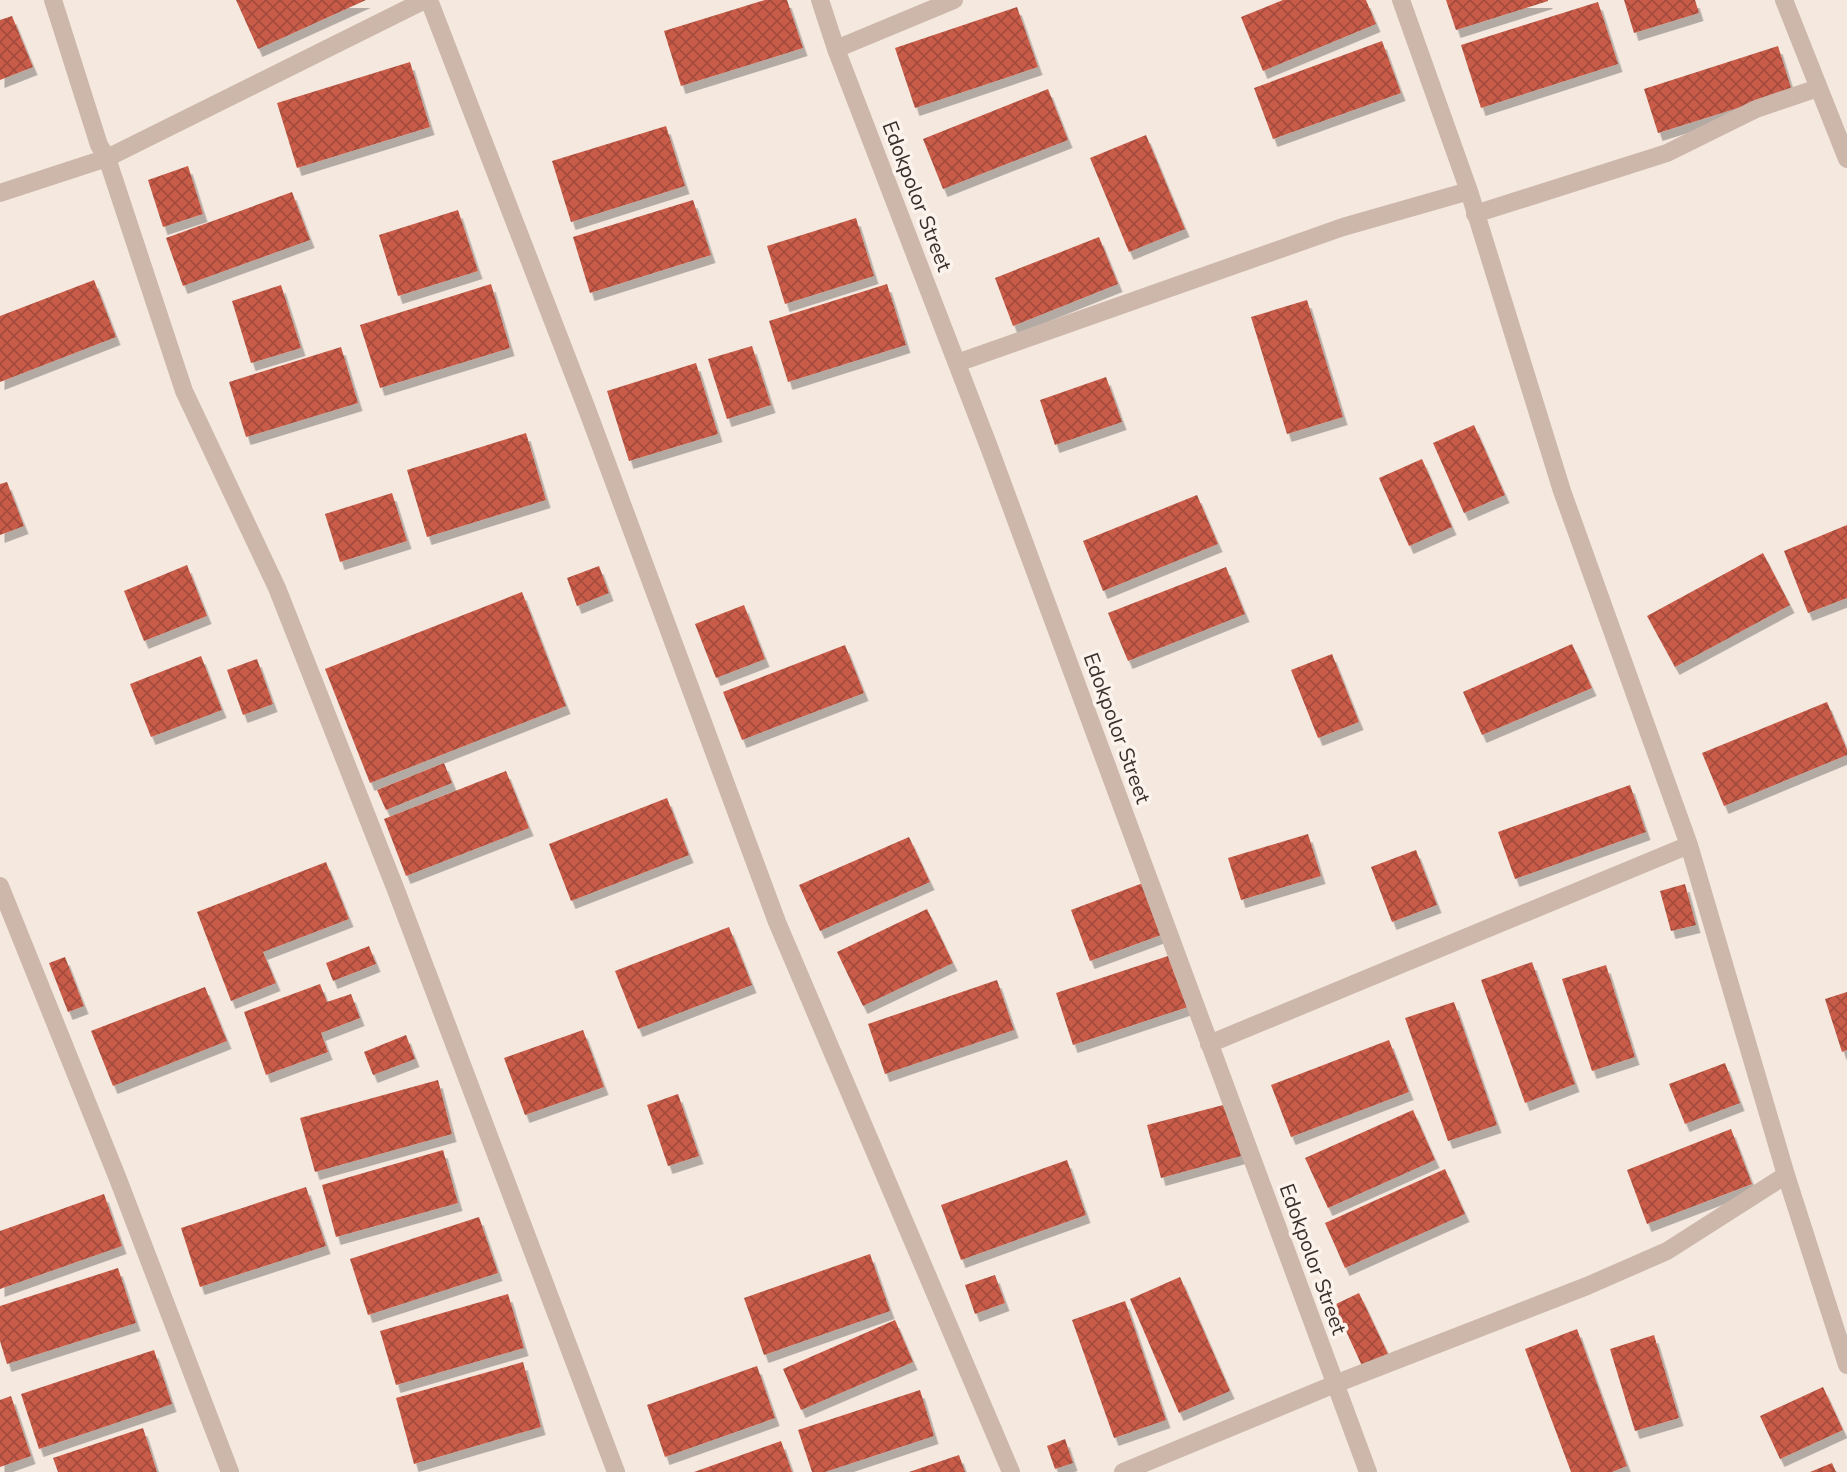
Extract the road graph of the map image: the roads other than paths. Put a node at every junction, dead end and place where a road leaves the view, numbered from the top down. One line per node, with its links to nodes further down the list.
1 (52, 0): 10 (street)
2 (427, 0): 10 (street); 23 (street)
3 (820, 0): 7 (street, Edokpolor Street)
4 (954, 0): 7 (street)
5 (1401, 0): 11 (street)
6 (1784, 0): 8 (street)
7 (836, 49): 14 (street, Edokpolor Street)
8 (1818, 88): 9 (street); 13 (street)
9 (1846, 153)
10 (107, 158): 12 (street); 22 (street)
11 (1469, 191): 13 (street); 14 (street)
12 (0, 194)
13 (1475, 214): 15 (street)
14 (957, 363): 17 (street, Edokpolor Street)
15 (1689, 845): 17 (street); 18 (street)
16 (0, 886): 21 (street)
17 (1209, 1044): 20 (street, Edokpolor Street)
18 (1786, 1175): 19 (street); 20 (street)
19 (1847, 1365)
20 (1335, 1384): 24 (street); 25 (street, Edokpolor Street)
21 (230, 1472)
22 (616, 1472)
23 (1010, 1472)
24 (1123, 1472)
25 (1368, 1472)

